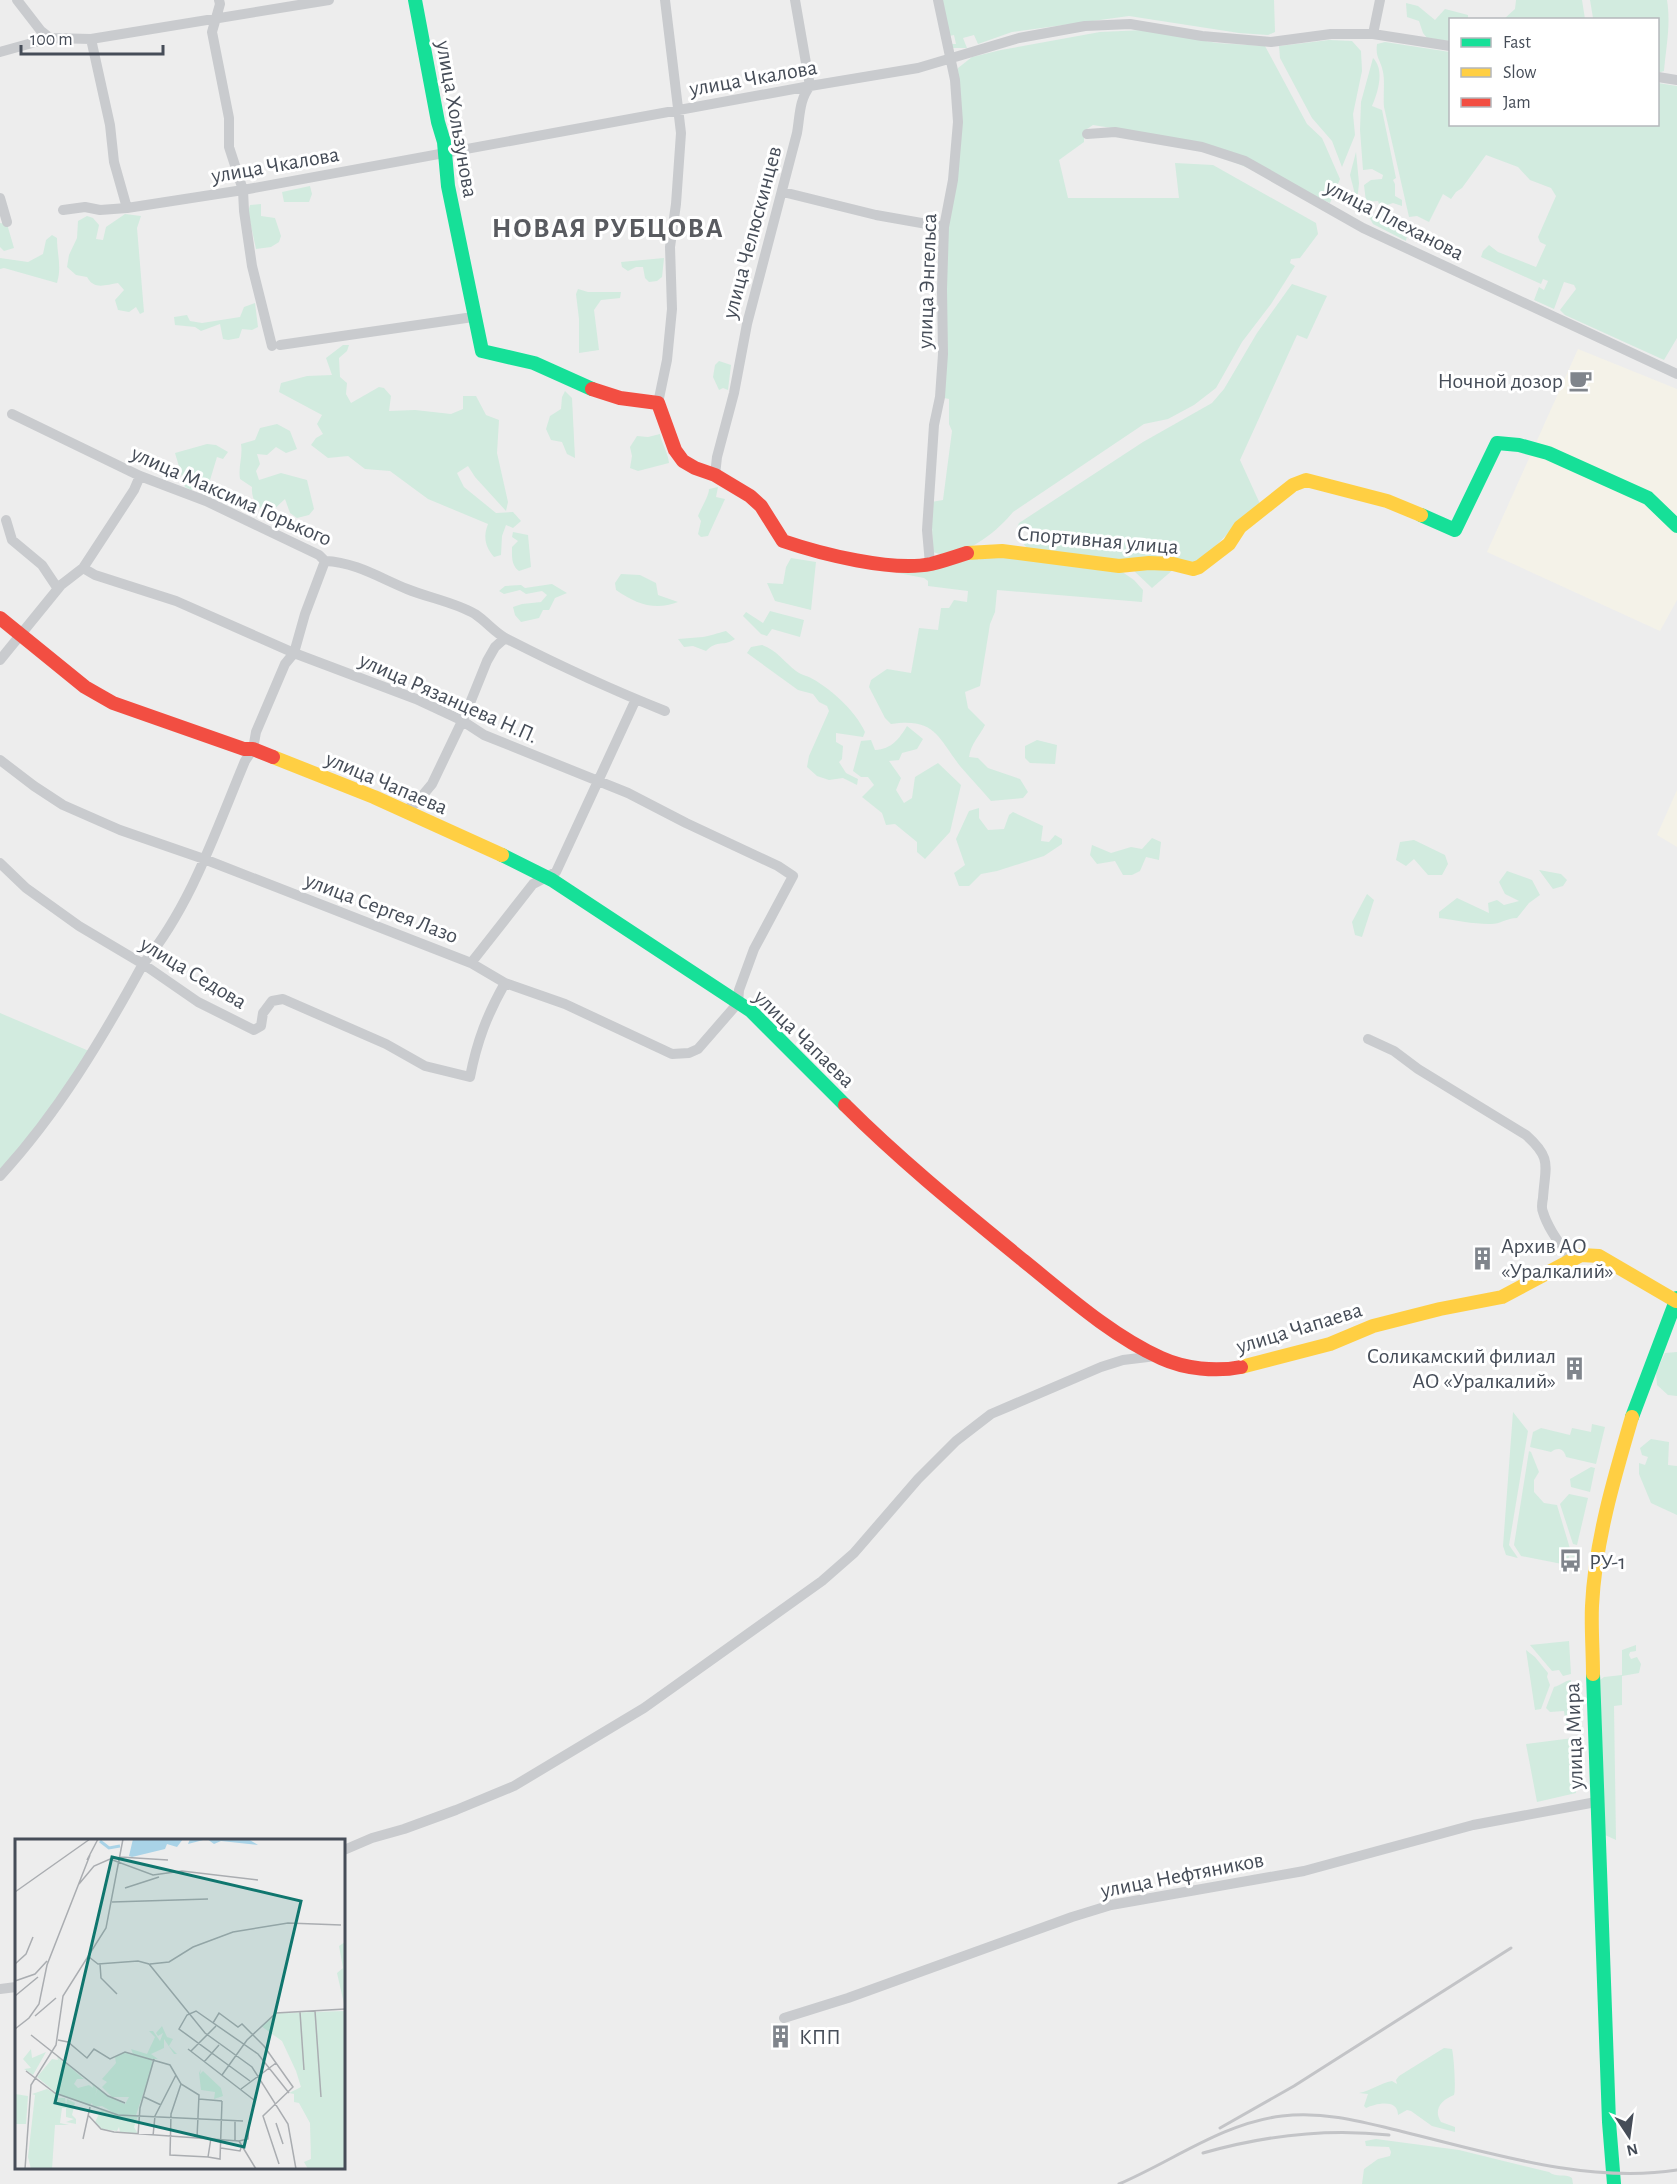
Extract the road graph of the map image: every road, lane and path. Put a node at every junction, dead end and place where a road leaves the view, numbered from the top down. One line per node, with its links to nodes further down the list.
1 (17, 0): 11 (street)
2 (24, 0): 11 (street)
3 (219, 0): 12 (street)
4 (328, 0): 10 (street)
5 (415, 0): 24 (main road, улица Хользунова)
6 (665, 0): 22 (street)
7 (795, 0): 21 (street)
8 (938, 0): 18 (street, улица Энгельса)
9 (1380, 0): 13 (street)
10 (292, 3): 12 (street)
11 (27, 12): 14 (street)
12 (215, 18): 15 (street); 25 (street)
13 (1374, 34): 16 (street, улица Чкалова); 18 (street, улица Чкалова)
14 (50, 38): 15 (street); 17 (street)
15 (91, 39): 28 (street)
16 (1449, 46)
17 (0, 52)
18 (951, 60): 21 (street, улица Чкалова); 31 (street, улица Энгельса)
19 (1659, 77): 20 (street)
20 (1677, 81)
21 (810, 86): 22 (street, улица Чкалова); 26 (street, улица Челюскинцев)
22 (679, 110): 24 (street, улица Чкалова); 34 (street)
23 (1087, 134): 33 (street, улица Плеханова)
24 (446, 153): 25 (street, улица Чкалова); 32 (main road, улица Хользунова)
25 (243, 190): 28 (street, улица Чкалова); 32 (street)
26 (783, 192): 31 (street); 36 (street, улица Челюскинцев)
27 (0, 198): 30 (street)
28 (127, 208): 29 (street, улица Чкалова)
29 (63, 210)
30 (7, 222)
31 (944, 227): 41 (street, улица Энгельса)
32 (473, 317): 34 (main road, улица Хользунова)
33 (1677, 374)
34 (658, 403): 36 (main road, Спортивная улица)
35 (12, 414): 37 (street, улица Максима Горького)
36 (715, 475): 41 (main road, Спортивная улица)
37 (140, 476): 40 (street, улица Максима Горького); 42 (street)
38 (6, 520): 43 (street)
39 (1677, 526): 41 (main road, Спортивная улица)
40 (325, 561): 46 (street, улица Максима Горького); 47 (street)
41 (930, 564)
42 (83, 568): 43 (street); 47 (street, улица Рязанцева Н.П.)
43 (58, 589): 45 (street)
44 (0, 618): 45 (main road, улица Чапаева)
45 (19, 635): 48 (street); 52 (main road, улица Чапаева)
46 (505, 638): 49 (street, улица Максима Горького); 51 (street)
47 (294, 652): 51 (street, улица Рязанцева Н.П.); 52 (street)
48 (0, 660)
49 (636, 699): 50 (street, улица Максима Горького); 54 (street)
50 (665, 711)
51 (461, 720): 54 (street, улица Рязанцева Н.П.); 55 (street)
52 (253, 749): 55 (main road, улица Чапаева); 56 (street)
53 (0, 760): 56 (street, улица Сергея Лазо)
54 (597, 782): 58 (street); 62 (street, улица Рязанцева Н.П.)
55 (404, 812): 58 (main road, улица Чапаева)
56 (204, 859): 59 (street, улица Сергея Лазо); 60 (street)
57 (0, 863): 60 (street, улица Седова)
58 (546, 877): 59 (street); 62 (main road, улица Чапаева)
59 (471, 963): 61 (street, улица Сергея Лазо)
60 (143, 964): 61 (street, улица Седова); 64 (street)
61 (505, 983): 62 (street, улица Сергея Лазо)
62 (738, 1003): 67 (main road, улица Чапаева)
63 (1368, 1039): 65 (street)
64 (0, 1176)
65 (1571, 1260): 66 (main road, улица Чапаева); 67 (main road, улица Чапаева)
66 (1676, 1300): 68 (main road, улица Мира)
67 (1156, 1356): 69 (street)
68 (1596, 1802): 72 (street, улица Нефтяников); 73 (main road, улица Мира)
69 (345, 1850)
70 (15, 1986): 71 (street)
71 (0, 1989)
72 (784, 2018)
73 (1614, 2184)

